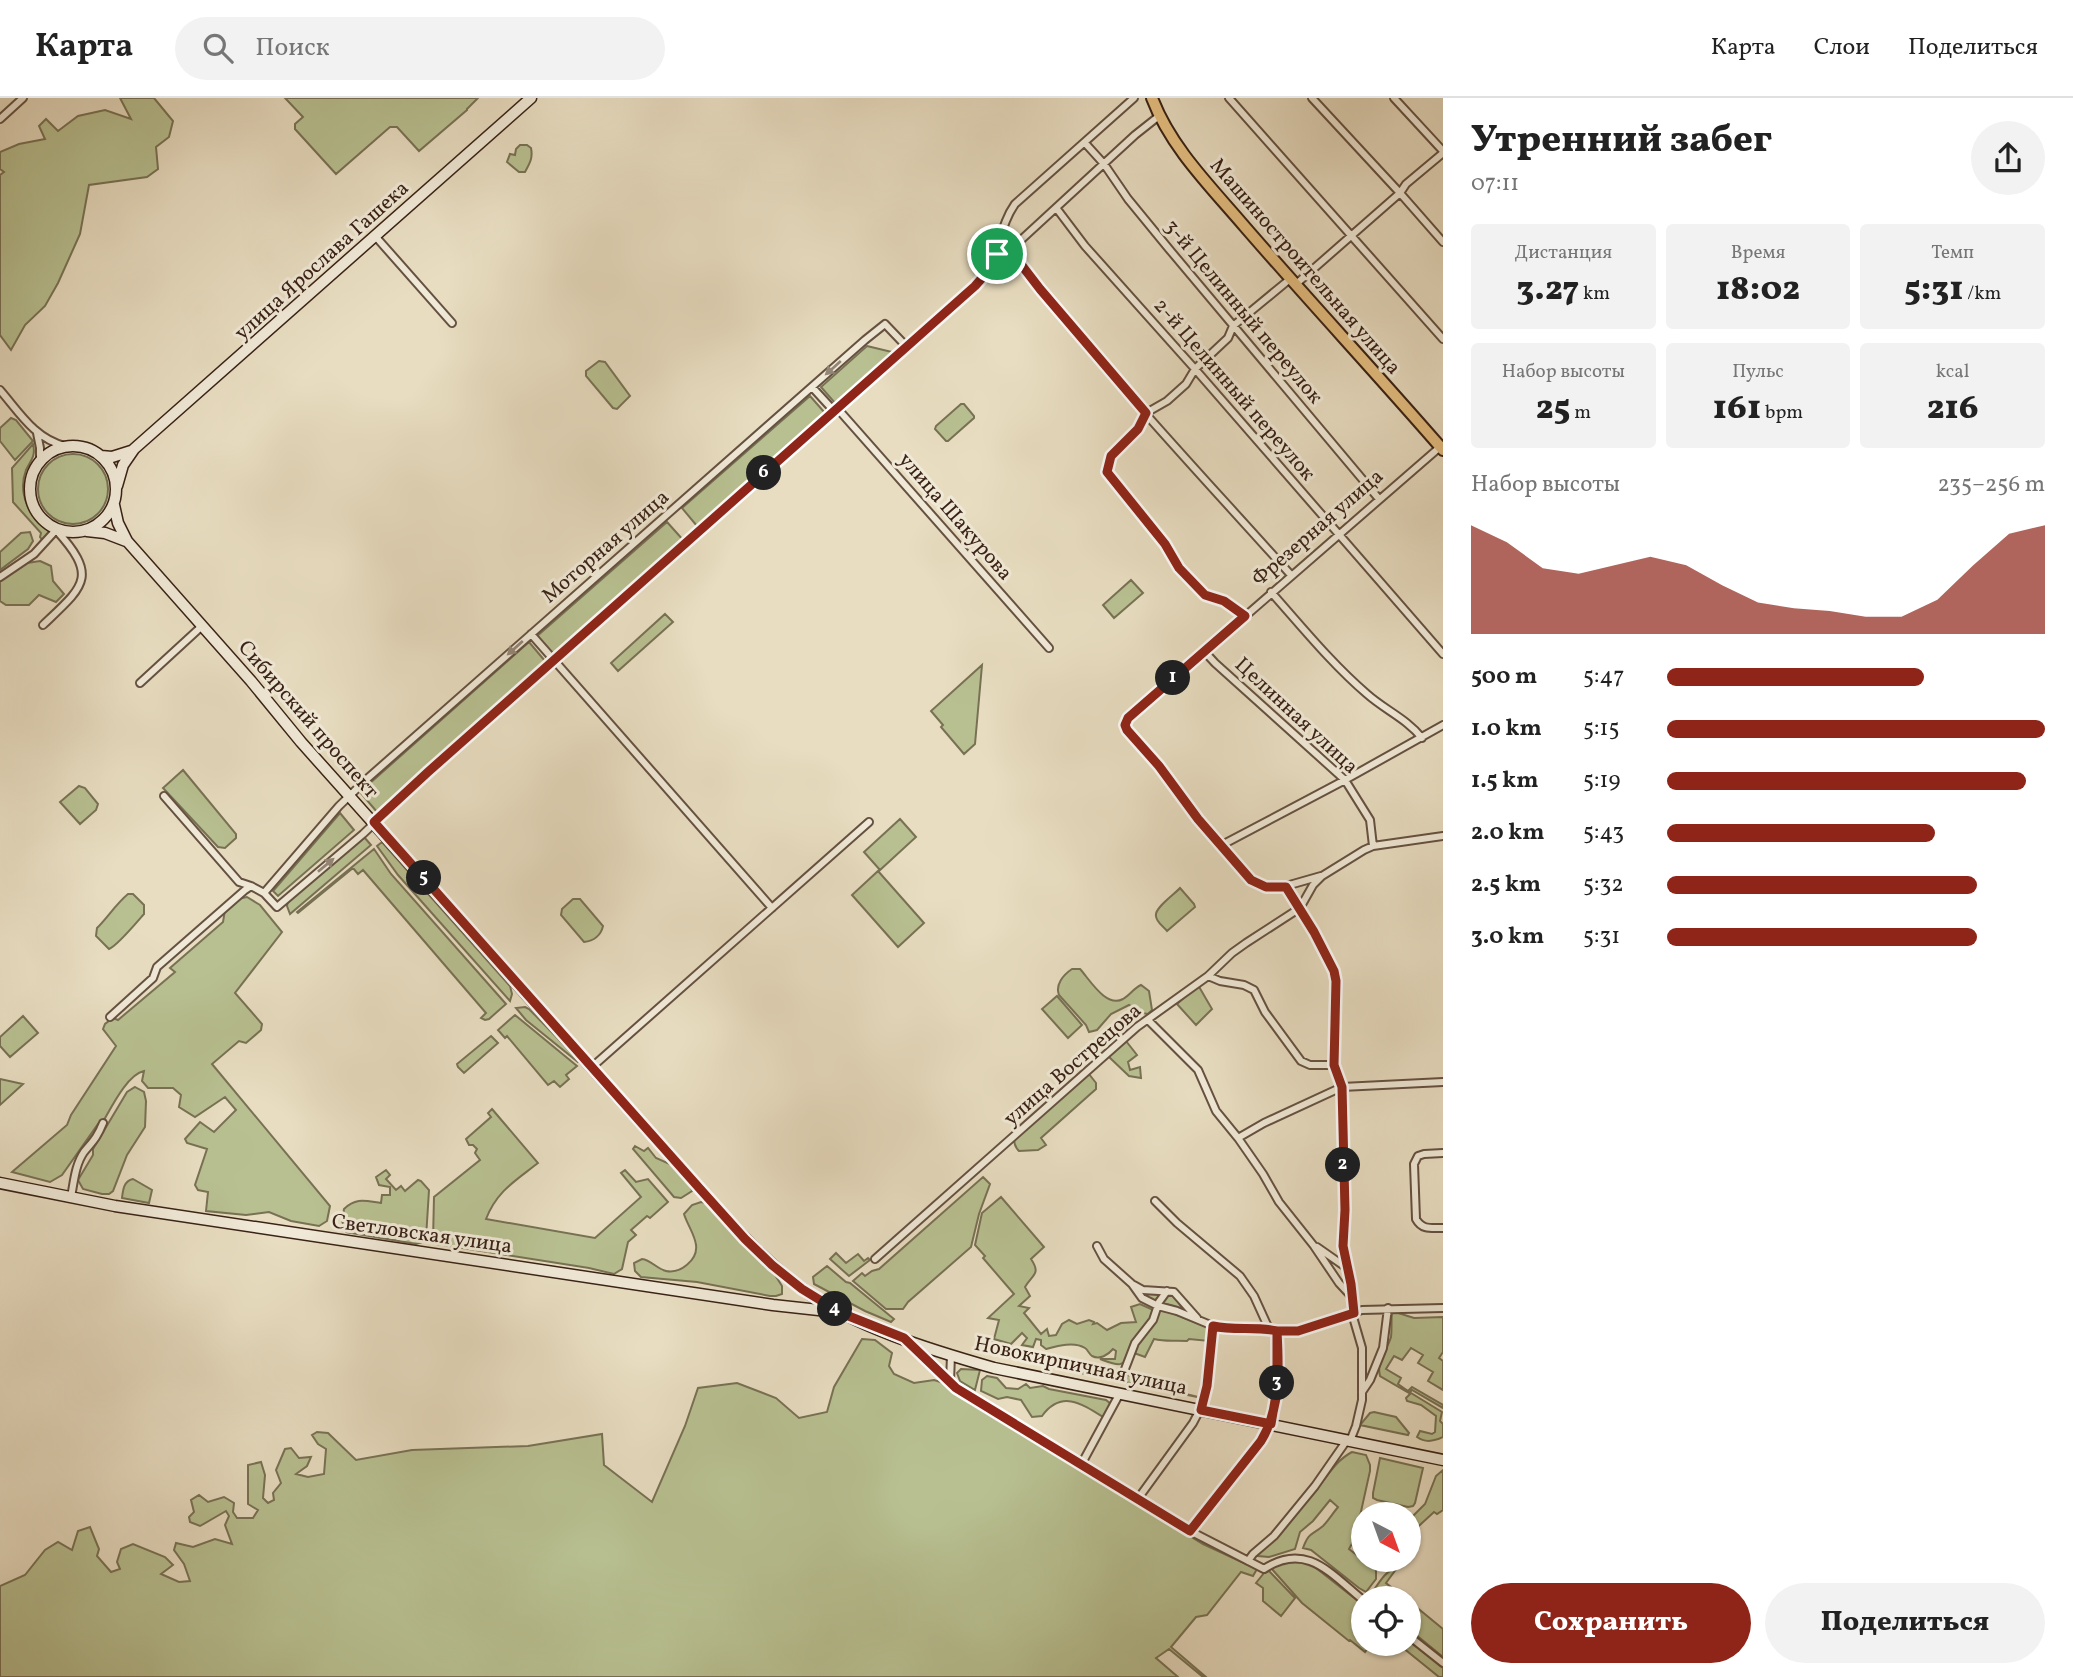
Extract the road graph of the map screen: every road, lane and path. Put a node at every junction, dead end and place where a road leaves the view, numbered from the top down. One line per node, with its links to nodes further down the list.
1 (23, 98): 9 (street)
2 (531, 98): 15 (main road, улица Ярослава Гашека)
3 (1134, 98): 10 (street)
4 (1152, 98): 8 (main road, Машиностроительная улица)
5 (1229, 98): 16 (street)
6 (1312, 98): 13 (street)
7 (1394, 98): 11 (street)
8 (1159, 116): 12 (street); 20 (main road, Машиностроительная улица)
9 (0, 119)
10 (1085, 143): 12 (street, 3-й Целинный переулок); 19 (street)
11 (1443, 152): 13 (street)
12 (1104, 163): 14 (street); 22 (street, 3-й Целинный переулок)
13 (1400, 193): 16 (street); 17 (street)
14 (1057, 209): 18 (street); 25 (street, 2-й Целинный переулок)
15 (376, 237): 21 (street); 33 (main road, улица Ярослава Гашека)
16 (1352, 237): 20 (street); 23 (street)
17 (1443, 242)
18 (1010, 250): 19 (street); 29 (street)
19 (997, 254): 24 (street)
20 (1293, 282): 22 (street); 32 (main road, Машиностроительная улица)
21 (452, 323)
22 (1233, 326): 25 (street); 37 (street, 3-й Целинный переулок)
23 (1443, 339)
24 (906, 346): 26 (street, Моторная улица, one-way to 26); 28 (street)
25 (1195, 369): 29 (street); 41 (street, 2-й Целинный переулок)
26 (812, 387): 28 (street, улица Шакурова); 49 (street, Моторная улица)
27 (0, 390): 30 (street)
28 (835, 409): 50 (street, улица Шакурова); 53 (street)
29 (1146, 413): 43 (street); 46 (street)
30 (37, 433): 31 (street); 35 (street)
31 (65, 446): 34 (main road); 35 (main road)
32 (1442, 447): 37 (street, Фрезерная улица)
33 (134, 449): 34 (main road); 36 (main road)
34 (102, 456): 36 (main road)
35 (40, 461): 39 (main road)
36 (117, 486): 38 (main road)
37 (1379, 499): 41 (street, Фрезерная улица)
38 (114, 505): 40 (main road); 42 (main road)
39 (56, 530): 40 (main road); 44 (street); 47 (street)
40 (86, 531): 42 (main road)
41 (1339, 534): 43 (street, Фрезерная улица); 52 (street, 2-й Целинный переулок)
42 (127, 541): 48 (main road, Сибирский проспект)
43 (1291, 575): 45 (street, Фрезерная улица)
44 (0, 577)
45 (1271, 593): 46 (street, Фрезерная улица); 56 (street)
46 (1245, 616): 51 (street, Фрезерная улица)
47 (43, 625)
48 (202, 626): 54 (street); 58 (main road, Сибирский проспект)
49 (531, 634): 53 (street); 58 (street, Моторная улица, one-way to 58)
50 (1049, 648)
51 (1204, 651): 57 (street, Целинная улица); 63 (street, Фрезерная улица)
52 (1443, 654)
53 (554, 660): 60 (street); 69 (street)
54 (139, 683)
55 (1443, 725): 56 (street)
56 (1422, 738): 57 (street)
57 (1345, 780): 63 (street); 64 (street, Целинная улица)
58 (350, 795): 60 (main road, Сибирский проспект); 68 (street, Моторная улица)
59 (164, 796): 66 (street)
60 (374, 822): 68 (street, one-way to 60); 75 (main road, Сибирский проспект)
61 (869, 822): 69 (street)
62 (1443, 836): 64 (street)
63 (1222, 845): 67 (street)
64 (1373, 846): 65 (street)
65 (1322, 876): 67 (street); 70 (street)
66 (251, 886): 68 (street); 72 (street)
67 (1286, 887): 70 (street)
68 (264, 893)
69 (772, 908): 75 (street)
70 (1300, 908): 71 (street, улица Вострецова); 74 (street)
71 (1208, 976): 73 (street, улица Вострецова); 74 (street)
72 (110, 1017)
73 (1147, 1020): 79 (street); 87 (street, улица Вострецова)
74 (1334, 1065): 77 (street)
75 (592, 1067): 95 (main road, Сибирский проспект)
76 (1443, 1082): 77 (street)
77 (1342, 1087): 79 (street); 88 (street)
78 (103, 1124): 82 (street)
79 (1238, 1138): 86 (street)
80 (1443, 1153): 84 (street)
81 (0, 1182): 82 (main road, Светловская улица)
82 (71, 1197): 95 (main road, Светловская улица)
83 (1155, 1201): 99 (street)
84 (1443, 1227)
85 (1097, 1246): 89 (street)
86 (1314, 1246): 88 (street); 91 (street)
87 (875, 1259)
88 (1347, 1268): 91 (street)
89 (1132, 1284): 90 (street); 92 (street)
90 (1167, 1291): 92 (street); 97 (street)
91 (1352, 1297): 96 (street)
92 (1158, 1306): 97 (street); 103 (street)
93 (1388, 1308): 94 (street); 96 (street); 105 (street)
94 (1443, 1308)
95 (841, 1313): 101 (main road, Новокирпичная улица)
96 (1354, 1313): 100 (street); 105 (street)
97 (1201, 1321): 98 (street)
98 (1213, 1326): 99 (street); 107 (street)
99 (1269, 1329): 100 (street)
100 (1277, 1331): 108 (street)
101 (904, 1338): 102 (main road, Новокирпичная улица); 104 (street)
102 (951, 1355): 104 (street); 106 (main road, Новокирпичная улица)
103 (1125, 1370)
104 (950, 1382): 111 (street)
105 (1362, 1392): 109 (street)
106 (1121, 1393): 107 (main road, Новокирпичная улица); 111 (street)
107 (1201, 1410): 108 (main road, Новокирпичная улица); 112 (street)
108 (1271, 1424): 109 (main road, Новокирпичная улица); 113 (street)
109 (1348, 1441): 110 (main road, Новокирпичная улица); 114 (street)
110 (1443, 1460)
111 (1081, 1465): 112 (street)
112 (1137, 1500): 113 (street)
113 (1190, 1531): 114 (street)
114 (1248, 1561): 115 (street)
115 (1351, 1590)
116 (1421, 1646): 117 (street)
117 (1443, 1663)

